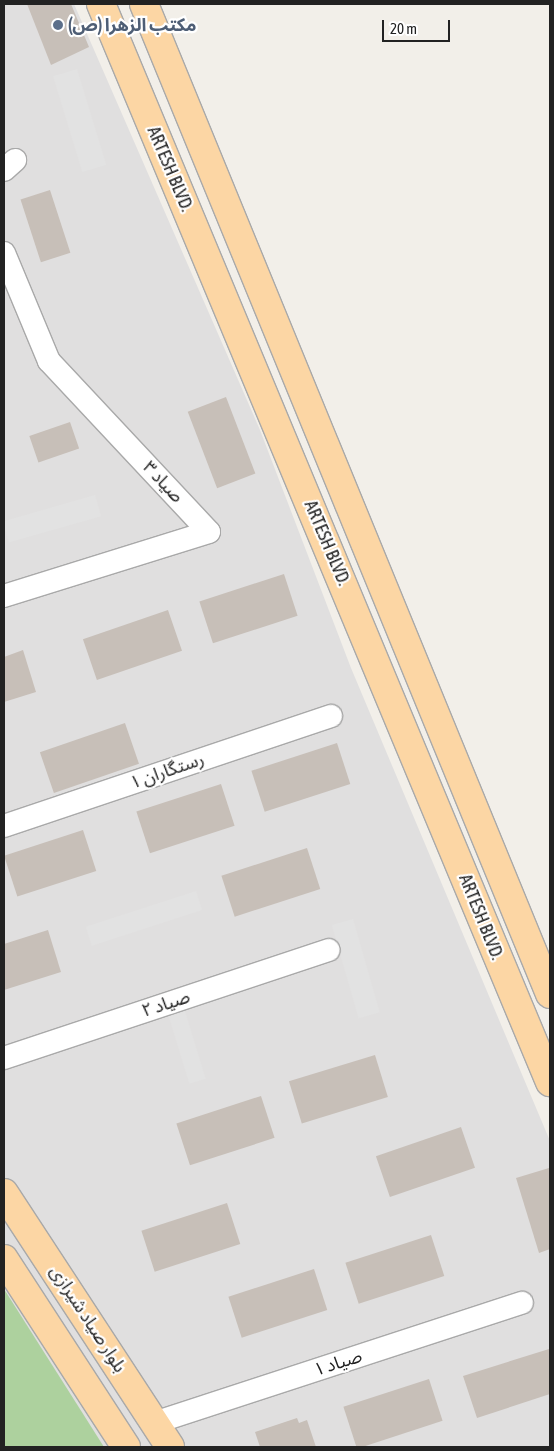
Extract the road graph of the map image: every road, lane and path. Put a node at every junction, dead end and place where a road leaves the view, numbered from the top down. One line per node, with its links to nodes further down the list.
1 (101, 4): 10 (main road, ARTESH BLVD.)
2 (144, 4): 8 (main road, ARTESH BLVD.)
3 (4, 253): 4 (street, صیاد ۳)
4 (4, 596)
5 (331, 716): 6 (street, رستگاران ۱)
6 (4, 826)
7 (329, 950): 9 (street, صیاد ۲)
8 (550, 994)
9 (4, 1058)
10 (550, 1082)
11 (4, 1193): 14 (main road, بلوار صیاد شیرازی)
12 (4, 1259): 15 (main road)
13 (522, 1303): 14 (street, صیاد ۱)
14 (154, 1423): 15 (main road); 16 (main road, بلوار صیاد شیرازی)
15 (122, 1442)
16 (170, 1447)

